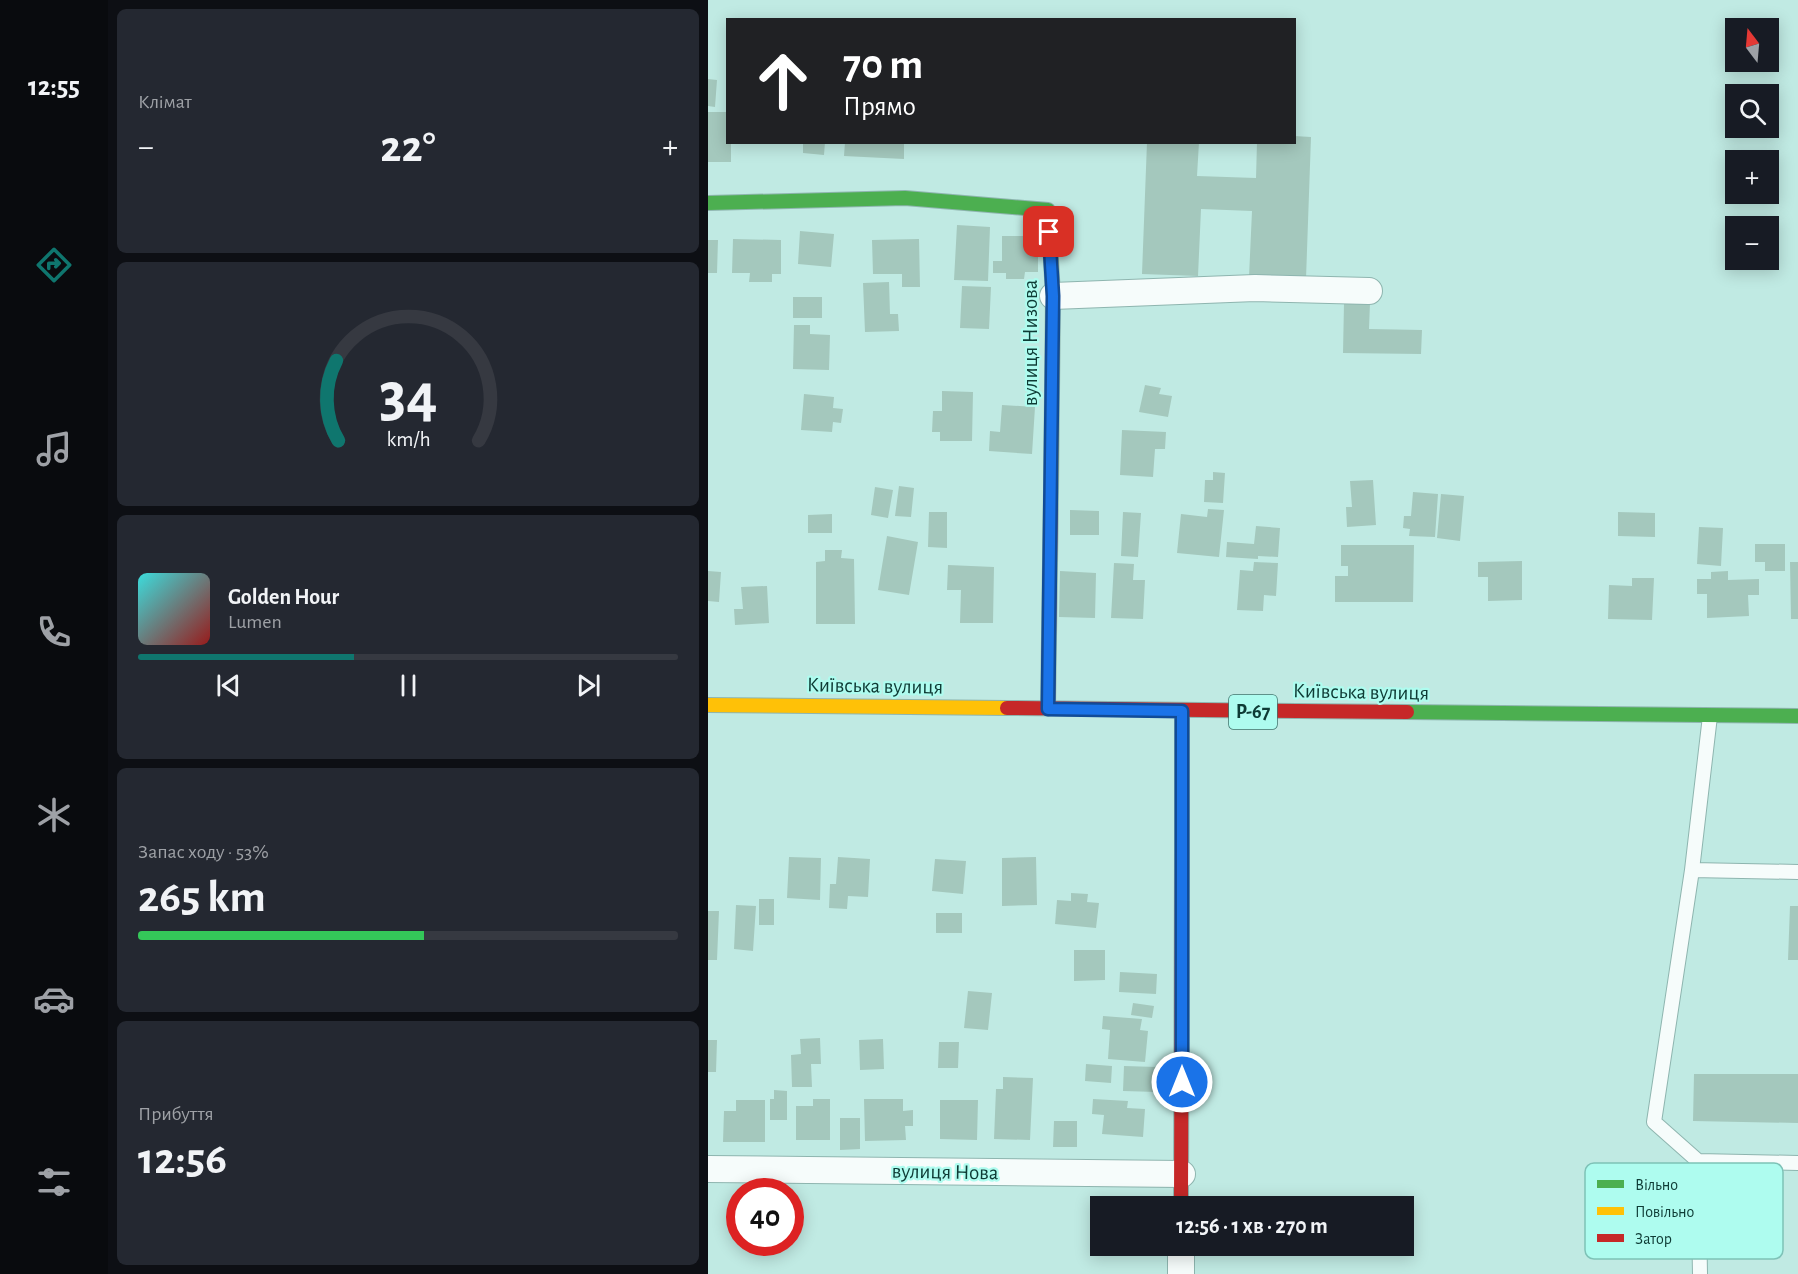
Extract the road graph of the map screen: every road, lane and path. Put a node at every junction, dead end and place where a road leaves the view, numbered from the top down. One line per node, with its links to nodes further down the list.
1 (708, 203): 3 (street, вулиця Низова)
2 (1369, 291): 3 (street)
3 (1053, 296): 5 (street, вулиця Низова)
4 (708, 705): 5 (street, Київська вулиця / Р-67)
5 (1048, 709): 6 (street, Київська вулиця / Р-67)
6 (1182, 711): 7 (street, Київська вулиця / Р-67); 14 (street)
7 (1710, 716): 8 (street, Київська вулиця / Р-67); 9 (lane)
8 (1798, 716)
9 (1692, 870): 10 (lane); 11 (lane)
10 (1798, 873)
11 (1698, 1161): 12 (lane)
12 (1798, 1163)
13 (708, 1169): 14 (street, вулиця Нова)
14 (1182, 1174): 15 (street)
15 (1181, 1196)
16 (1181, 1256): 18 (street)
17 (1700, 1259): 19 (lane)
18 (1181, 1274)
19 (1700, 1274)

